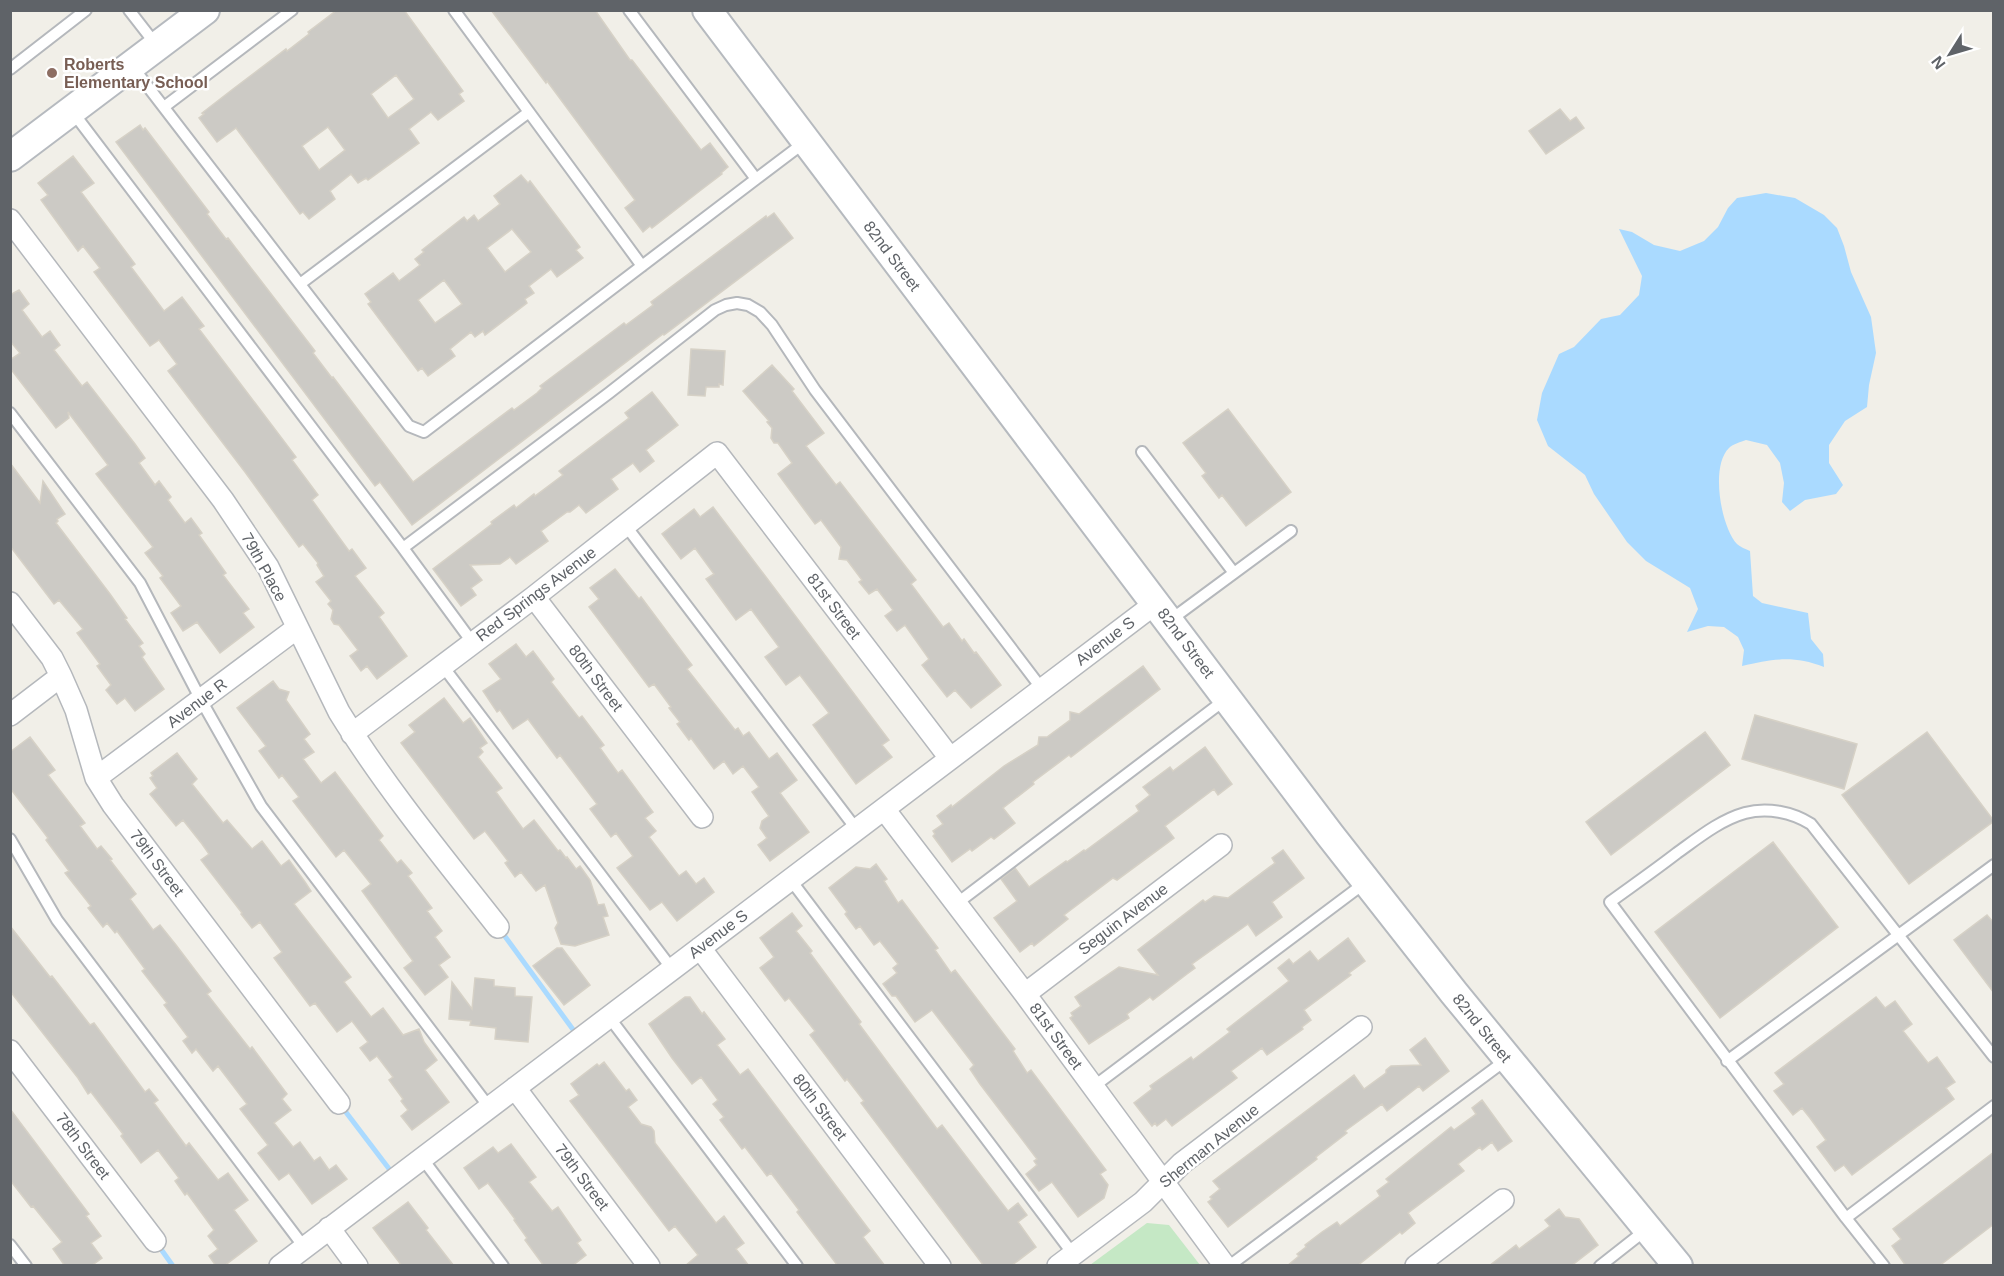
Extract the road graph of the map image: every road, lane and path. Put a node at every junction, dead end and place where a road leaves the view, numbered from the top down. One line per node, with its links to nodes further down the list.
1 (86, 10): 10 (lane)
2 (129, 10): 8 (lane)
3 (205, 10): 8 (main road)
4 (292, 10): 11 (lane)
5 (454, 10): 13 (lane)
6 (629, 10): 16 (lane)
7 (707, 10): 14 (main road, 82nd Street)
8 (157, 46): 9 (main road)
9 (132, 66): 11 (lane); 12 (main road)
10 (10, 69)
11 (164, 107): 19 (lane)
12 (72, 111): 15 (main road); 25 (lane)
13 (529, 112): 18 (lane); 19 (lane)
14 (806, 141): 16 (lane); 29 (main road, 82nd Street)
15 (10, 157)
16 (756, 179): 18 (lane)
17 (10, 220): 30 (street, 79th Place)
18 (642, 266): 19 (lane)
19 (300, 284)
20 (10, 413): 36 (lane)
21 (1142, 452): 26 (lane)
22 (717, 453): 23 (street, Red Springs Avenue); 39 (street, 81st Street)
23 (626, 526): 27 (street, Red Springs Avenue); 43 (lane)
24 (1291, 531): 26 (lane)
25 (403, 548): 31 (lane); 34 (lane)
26 (1234, 573): 29 (lane)
27 (534, 597): 31 (street, Red Springs Avenue); 42 (street, 80th Street)
28 (10, 603): 33 (street, 79th Street)
29 (1162, 612): 34 (street, Avenue S); 35 (main road, 82nd Street)
30 (297, 628): 36 (street, Avenue R); 38 (street, 79th Place)
31 (472, 642): 32 (street, Red Springs Avenue)
32 (442, 665): 38 (street, Red Springs Avenue); 53 (lane)
33 (61, 676): 37 (street); 40 (street, 79th Street)
34 (1042, 689): 39 (street, Avenue S)
35 (1227, 698): 48 (main road, 82nd Street); 49 (lane)
36 (201, 700): 40 (street, Avenue R); 65 (lane)
37 (10, 715)
38 (352, 734): 50 (street, 79th Place)
39 (950, 758): 41 (street, Avenue S)
40 (96, 778): 63 (street, 79th Street)
41 (884, 809): 43 (street, Avenue S); 49 (street, 81st Street)
42 (702, 818)
43 (856, 830): 47 (street, Avenue S)
44 (10, 839): 74 (lane)
45 (1221, 845): 54 (street, Seguin Avenue)
46 (1994, 865): 51 (lane)
47 (790, 879): 52 (street, Avenue S); 75 (lane)
48 (1366, 882): 59 (main road, 82nd Street); 61 (lane)
49 (956, 904): 54 (street, 81st Street)
50 (498, 927)
51 (1898, 936): 58 (lane); 60 (lane); 60 (lane)
52 (700, 948): 53 (street, Avenue S); 82 (street, 80th Street)
53 (672, 969): 55 (street, Avenue S)
54 (1025, 994): 61 (street, 81st Street)
55 (609, 1017): 62 (street, Avenue S); 81 (lane)
56 (1361, 1027): 67 (street, Sherman Avenue)
57 (10, 1051): 72 (street, 78th Street)
58 (1994, 1057)
59 (1507, 1059): 71 (main road, 82nd Street); 83 (lane)
60 (1727, 1061): 69 (lane)
61 (1093, 1087): 67 (street, 81st Street)
62 (515, 1088): 65 (street, Avenue S); 80 (street, 79th Street)
63 (339, 1104)
64 (1994, 1106): 69 (lane)
65 (489, 1107): 66 (street, Avenue S)
66 (422, 1158): 70 (street, Avenue S); 79 (lane)
67 (1163, 1182): 75 (street, Sherman Avenue); 83 (street, 81st Street)
68 (1503, 1200): 84 (street)
69 (1846, 1218): 87 (lane)
70 (329, 1228): 74 (street, Avenue S); 78 (street)
71 (1648, 1228): 85 (lane); 86 (main road, 82nd Street)
72 (155, 1240)
73 (10, 1245): 76 (lane)
74 (304, 1247): 77 (street, Avenue S)
75 (1066, 1260)
76 (26, 1266)
77 (280, 1266)
78 (357, 1266)
79 (503, 1266)
80 (649, 1266)
81 (798, 1266)
82 (940, 1266)
83 (1227, 1266)
84 (1416, 1266)
85 (1600, 1266)
86 (1678, 1266)
87 (1884, 1266)

